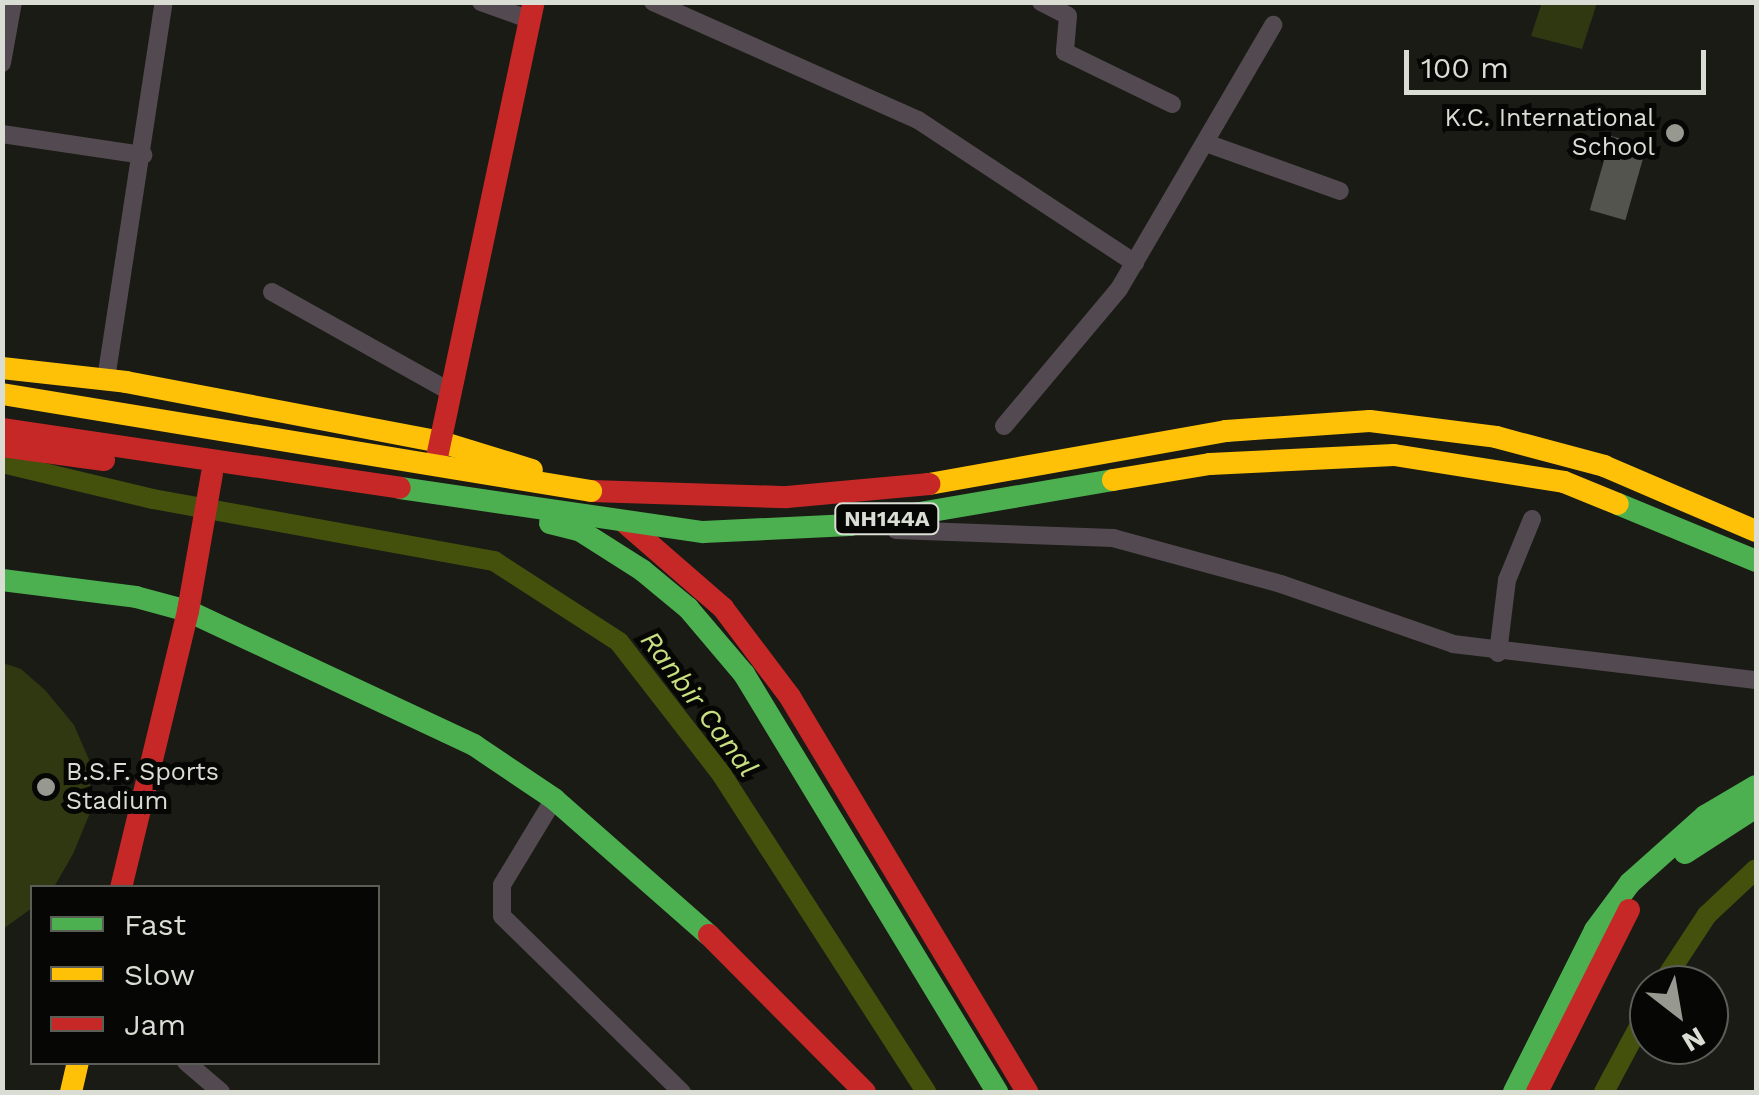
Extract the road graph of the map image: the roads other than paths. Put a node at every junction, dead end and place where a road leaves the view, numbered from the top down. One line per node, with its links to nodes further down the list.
1 (13, 2): 8 (street)
2 (164, 2): 12 (street)
3 (481, 2): 6 (street)
4 (653, 2): 14 (street)
5 (1041, 2): 9 (street)
6 (532, 11): 18 (main road)
7 (1273, 25): 11 (street)
8 (2, 62)
9 (1172, 104)
10 (2, 134): 12 (street)
11 (1206, 143): 13 (street); 14 (street)
12 (142, 155): 17 (street)
13 (1340, 190)
14 (1135, 263): 20 (street)
15 (272, 292): 18 (street)
16 (2, 368): 17 (main road)
17 (106, 380): 22 (main road)
18 (449, 391): 22 (main road)
19 (2, 394): 29 (main road, NH144A, bridge)
20 (1004, 426)
21 (2, 430): 30 (main road, NH144A, bridge)
22 (442, 442): 25 (main road); 28 (main road)
23 (2, 446): 24 (main road)
24 (211, 479): 25 (main road); 32 (main road)
25 (424, 505): 27 (main road)
26 (1532, 519): 33 (street)
27 (554, 524): 28 (street); 45 (main road)
28 (636, 530): 33 (street); 46 (main road)
29 (1756, 531)
30 (1756, 561)
31 (2, 580): 32 (main road)
32 (188, 611): 36 (main road); 38 (main road)
33 (1498, 653): 34 (street)
34 (1756, 680)
35 (1756, 786): 47 (main road)
36 (554, 799): 43 (street); 44 (main road)
37 (1756, 807): 48 (main road)
38 (121, 885)
39 (77, 1065): 41 (main road)
40 (190, 1065): 42 (street)
41 (71, 1092)
42 (222, 1092)
43 (682, 1092)
44 (865, 1092)
45 (997, 1092)
46 (1026, 1092)
47 (1514, 1092)
48 (1537, 1092)

